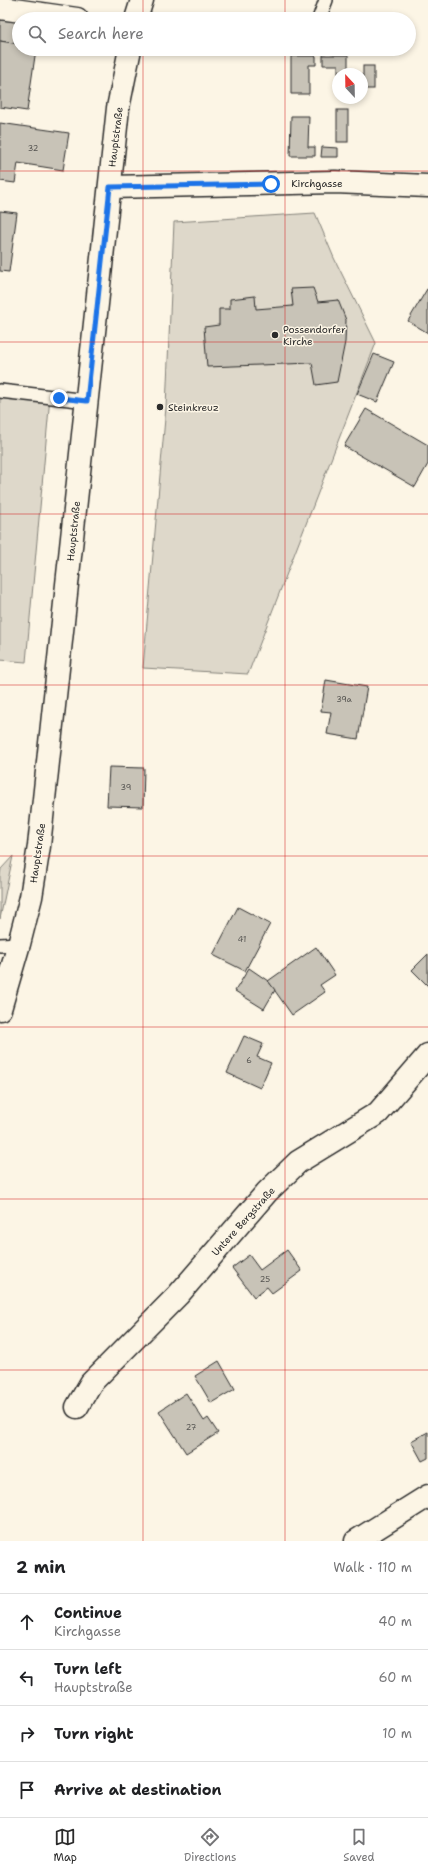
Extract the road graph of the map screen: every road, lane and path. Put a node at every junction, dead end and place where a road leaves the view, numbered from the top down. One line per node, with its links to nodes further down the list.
1 (142, 0): 5 (main road)
2 (326, 0): 6 (lane)
3 (0, 8): 4 (main road)
4 (28, 12)
5 (138, 12)
6 (322, 12)
7 (129, 56): 9 (main road, Hauptstraße)
8 (428, 186): 9 (main road, Kirchgasse)
9 (110, 187): 11 (main road, Hauptstraße)
10 (0, 391): 11 (lane)
11 (87, 401): 12 (main road, Hauptstraße)
12 (10, 944): 13 (main road, Hauptstraße)
13 (0, 1009)
14 (428, 1056): 15 (main road, Untere Bergstraße)
15 (77, 1407)
16 (428, 1496): 17 (main road)
17 (356, 1541)

